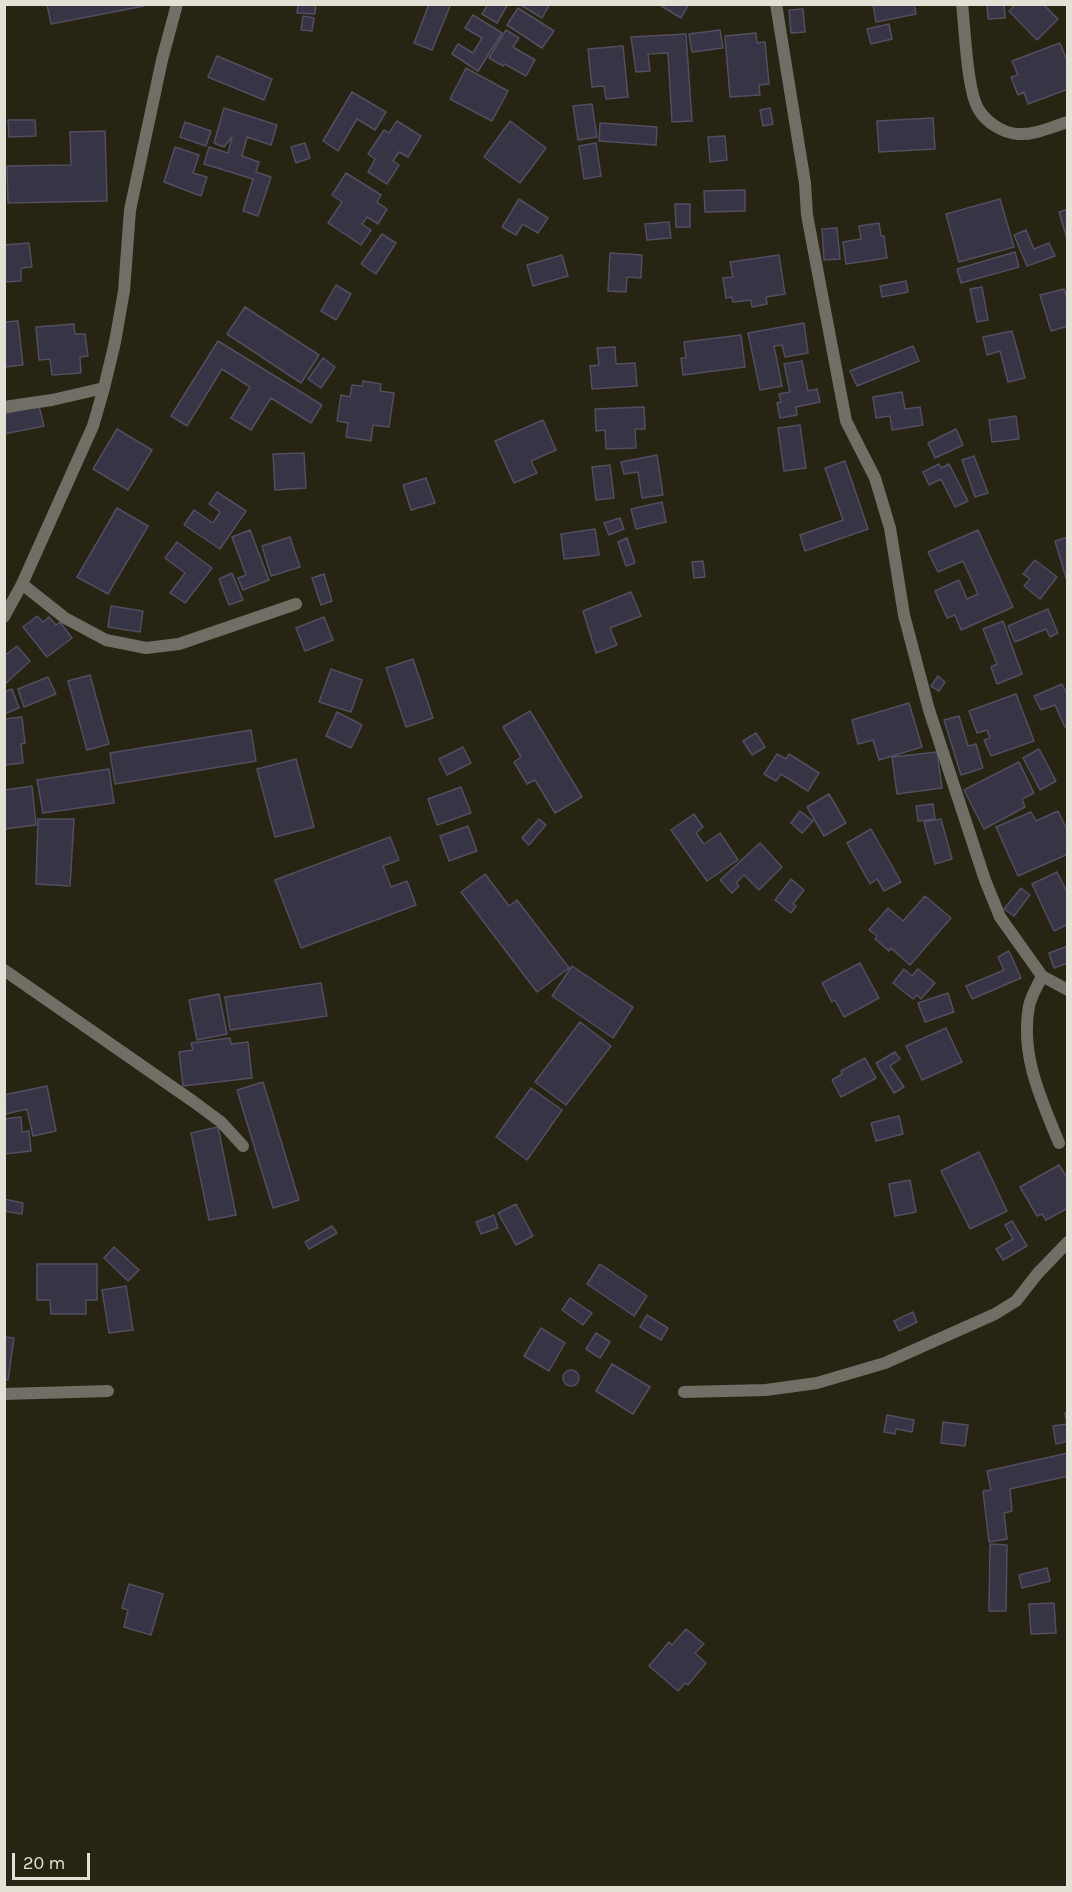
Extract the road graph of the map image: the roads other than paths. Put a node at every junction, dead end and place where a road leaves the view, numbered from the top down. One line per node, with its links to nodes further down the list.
1 (177, 4): 5 (street)
2 (776, 4): 11 (street)
3 (962, 4): 4 (street)
4 (1068, 122)
5 (104, 388): 6 (street); 7 (street)
6 (4, 408)
7 (22, 584): 8 (street); 9 (street)
8 (296, 604)
9 (4, 617)
10 (4, 970): 14 (street)
11 (1042, 976): 12 (street); 13 (street)
12 (1068, 990)
13 (1059, 1143)
14 (243, 1146)
15 (1068, 1242): 17 (street)
16 (108, 1391): 18 (street)
17 (684, 1392)
18 (4, 1394)

